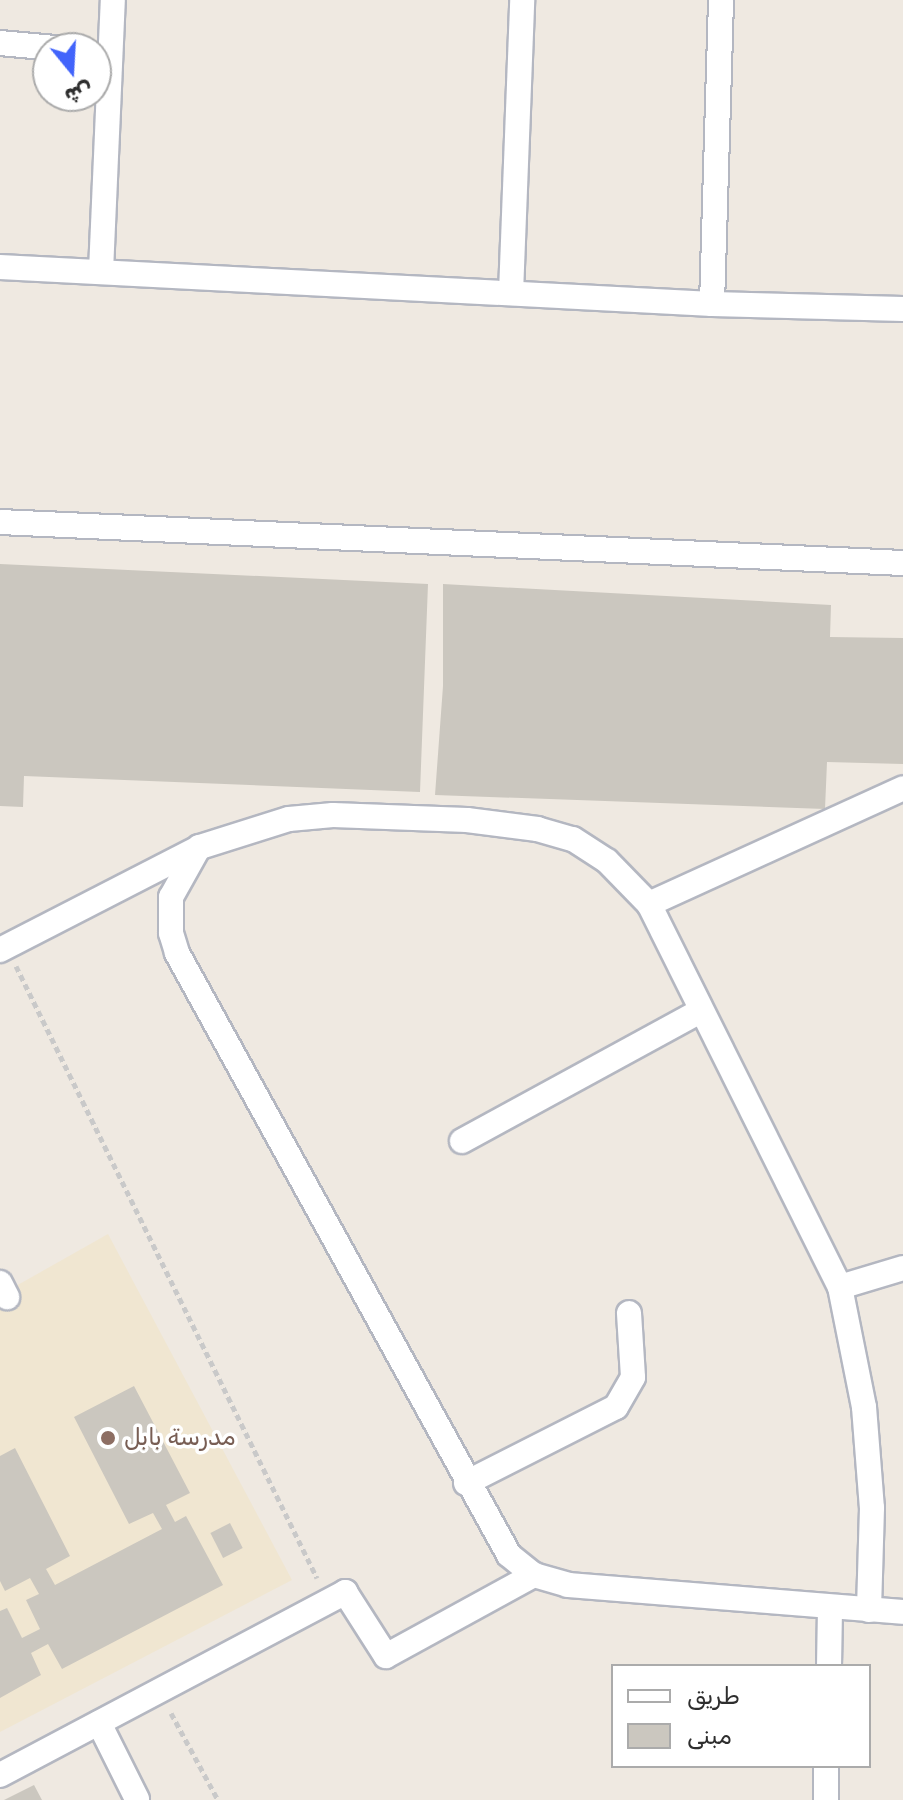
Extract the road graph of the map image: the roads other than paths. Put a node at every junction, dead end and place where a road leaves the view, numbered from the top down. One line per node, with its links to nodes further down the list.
1 (113, 0): 4 (street)
2 (522, 0): 10 (street)
3 (721, 0): 11 (street)
4 (107, 32)
5 (0, 43): 6 (street)
6 (32, 46)
7 (103, 112): 9 (street)
8 (0, 267): 9 (street)
9 (101, 271): 10 (street)
10 (511, 293): 11 (street)
11 (712, 304): 12 (street)
12 (903, 309)
13 (0, 522): 14 (street)
14 (903, 563)
15 (903, 788): 17 (street)
16 (200, 847): 17 (street); 18 (street); 24 (street)
17 (649, 904): 19 (street)
18 (3, 948)
19 (700, 1011): 20 (street); 22 (street)
20 (462, 1141)
21 (903, 1268): 22 (street)
22 (840, 1287): 27 (street)
23 (629, 1313): 24 (street)
24 (466, 1483): 25 (street)
25 (534, 1575): 26 (street); 30 (street)
26 (830, 1607): 27 (street); 29 (street)
27 (869, 1610): 28 (street)
28 (903, 1612)
29 (829, 1664)
30 (99, 1723): 32 (street); 33 (street)
31 (826, 1768): 34 (street)
32 (0, 1775)
33 (137, 1799)
34 (826, 1800)

